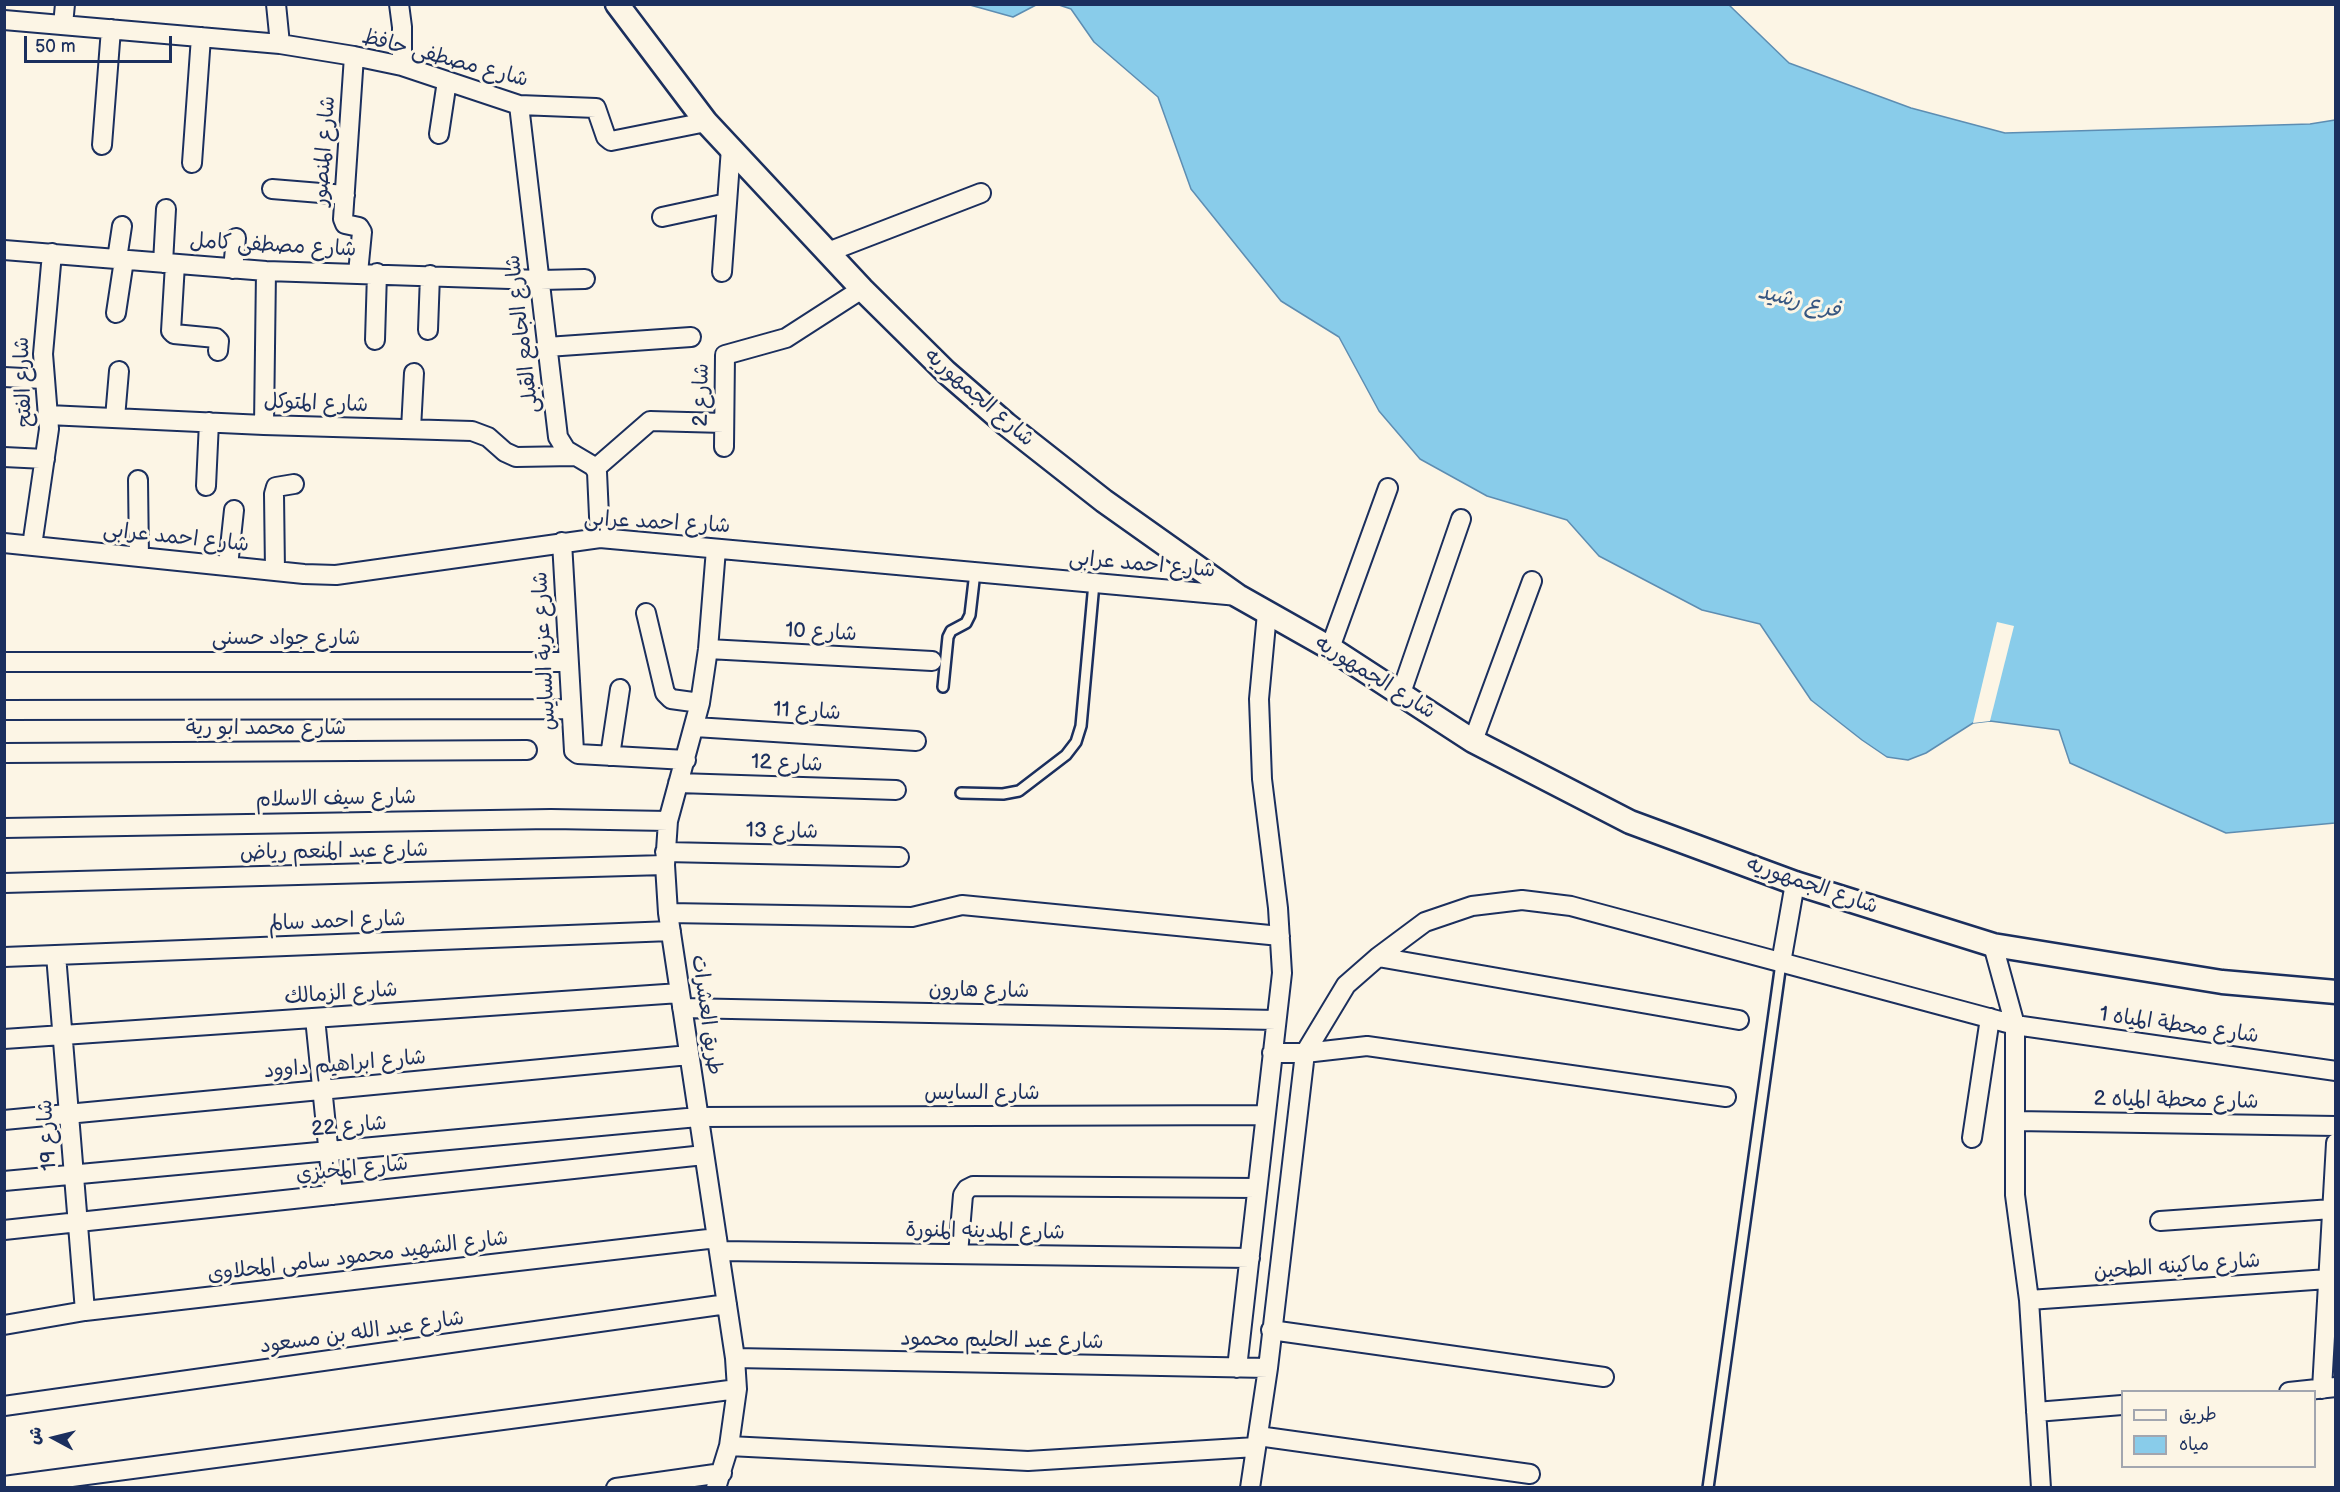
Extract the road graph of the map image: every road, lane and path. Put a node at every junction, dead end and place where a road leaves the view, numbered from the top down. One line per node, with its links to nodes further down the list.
1 (65, 4): 6 (street)
2 (276, 4): 9 (street)
3 (399, 4): 11 (street)
4 (617, 4): 14 (street, شارع الجمهوريه)
5 (11, 15): 6 (street, شارع مصطفى حافظ)
6 (63, 24): 7 (street, شارع مصطفى حافظ)
7 (111, 29): 8 (street, شارع مصطفى حافظ); 16 (street)
8 (201, 37): 9 (street, شارع مصطفى حافظ); 18 (street)
9 (280, 44): 10 (street, شارع مصطفى حافظ)
10 (354, 56): 11 (street, شارع مصطفى حافظ); 21 (street, شارع المنصور)
11 (402, 66): 12 (street, شارع مصطفى حافظ)
12 (447, 81): 13 (street, شارع مصطفى حافظ); 15 (street)
13 (519, 105): 14 (street, شارع مصطفى حافظ); 39 (street, شارع الجامع القبلى)
14 (706, 122): 17 (street, شارع الجمهوريه)
15 (439, 134)
16 (102, 145)
17 (731, 148): 22 (street); 29 (street, شارع الجمهوريه)
18 (192, 163)
19 (272, 189): 21 (street)
20 (981, 193): 29 (street)
21 (345, 195): 35 (street, شارع المنصور)
22 (727, 203): 24 (street); 34 (street)
23 (166, 209): 31 (street)
24 (662, 217)
25 (122, 226): 30 (street)
26 (236, 238): 32 (street)
27 (4, 250): 28 (street, شارع مصطفى كامل)
28 (52, 252): 30 (street, شارع مصطفى كامل); 50 (street, شارع الفتح)
29 (828, 252): 40 (street, شارع الجمهوريه)
30 (121, 260): 31 (street, شارع مصطفى كامل); 41 (street)
31 (169, 264): 32 (street, شارع مصطفى كامل); 46 (street)
32 (233, 269): 33 (street, شارع مصطفى كامل)
33 (266, 271): 35 (street, شارع مصطفى كامل); 55 (street)
34 (722, 272)
35 (358, 273): 36 (street, شارع مصطفى كامل)
36 (377, 273): 37 (street, شارع مصطفى كامل); 44 (street)
37 (430, 275): 39 (street, شارع مصطفى كامل); 42 (street)
38 (585, 279): 39 (street, شارع مصطفى كامل)
39 (540, 280): 45 (street, شارع الجامع القبلى)
40 (862, 289): 54 (street, شارع 2); 79 (street, شارع الجمهوريه)
41 (116, 313)
42 (428, 330)
43 (691, 337): 45 (street)
44 (375, 340)
45 (547, 347): 58 (street, شارع الجامع القبلى)
46 (218, 351)
47 (119, 371): 52 (street)
48 (414, 374): 56 (street)
49 (4, 377): 50 (street)
50 (43, 379): 51 (street, شارع الفتح)
51 (48, 415): 52 (street, شارع المتوكل); 60 (street, شارع الفتح)
52 (115, 418): 53 (street, شارع المتوكل)
53 (209, 422): 55 (street, شارع المتوكل); 64 (street)
54 (724, 423): 57 (street, شارع 2); 61 (street)
55 (264, 425): 56 (street, شارع المتوكل)
56 (411, 429): 58 (street, شارع المتوكل)
57 (724, 447)
58 (574, 456): 61 (street, شارع الجامع القبلى)
59 (4, 457): 60 (street)
60 (45, 459): 71 (street, شارع الفتح)
61 (596, 468): 68 (street)
62 (138, 480): 73 (street)
63 (294, 484): 75 (street)
64 (206, 486)
65 (1388, 488): 82 (street)
66 (234, 510): 74 (street)
67 (1461, 519): 89 (street)
68 (600, 538): 69 (street, شارع احمد عرابى); 72 (street, شارع احمد عرابى)
69 (562, 542): 75 (street, شارع احمد عرابى); 86 (street, شارع عزبة السايس)
70 (4, 543): 71 (street, شارع احمد عرابى)
71 (32, 546): 73 (street, شارع احمد عرابى)
72 (716, 549): 76 (street, شارع احمد عرابى); 83 (street, طريق العشرات)
73 (139, 557): 74 (street, شارع احمد عرابى)
74 (228, 566): 75 (street, شارع احمد عرابى)
75 (275, 571)
76 (975, 572): 78 (street, شارع احمد عرابى); 87 (lane)
77 (1532, 580): 95 (street)
78 (1094, 583): 79 (street, شارع احمد عرابى); 102 (lane)
79 (1238, 596): 81 (street, شارع الجمهوريه)
80 (646, 613): 90 (street)
81 (1267, 613): 82 (street, شارع الجمهوريه); 110 (street)
82 (1330, 648): 89 (street, شارع الجمهوريه)
83 (708, 649): 84 (street, شارع 10); 90 (street, طريق العشرات)
84 (932, 661)
85 (4, 662): 86 (street, شارع جواد حسنى)
86 (568, 662): 91 (street, شارع عزبة السايس)
87 (944, 687)
88 (620, 689): 98 (street)
89 (1401, 693): 95 (street, شارع الجمهوريه)
90 (700, 703): 93 (street, طريق العشرات)
91 (571, 709): 92 (street); 98 (street, شارع عزبة السايس)
92 (4, 710)
93 (695, 728): 94 (street, شارع 11); 99 (street, طريق العشرات)
94 (916, 741)
95 (1473, 741): 108 (street, شارع الجمهوريه)
96 (527, 750): 97 (street, شارع محمد ابو رية)
97 (4, 753)
98 (610, 756): 99 (street, شارع عزبة السايس)
99 (686, 759): 100 (street, طريق العشرات)
100 (678, 783): 101 (street, شارع 12); 103 (street, طريق العشرات)
101 (896, 790)
102 (961, 793)
103 (668, 821): 104 (street, شارع سيف الاسلام); 106 (street, طريق العشرات)
104 (4, 828)
105 (899, 856): 106 (street, شارع 13)
106 (665, 859): 107 (street, شارع عبد المنعم رياض); 109 (street, طريق العشرات)
107 (4, 883)
108 (1795, 883): 111 (street, شارع الجمهوريه); 115 (street)
109 (670, 922): 110 (street, شارع احمد سالم); 112 (street, شارع احمد سالم); 117 (street, طريق العشرات)
110 (1280, 936): 120 (street)
111 (1994, 945): 116 (street, شارع الجمهوريه); 122 (street)
112 (56, 955): 113 (street, شارع احمد سالم); 123 (street, شارع 19)
113 (4, 957)
114 (1378, 957): 115 (street, شارع محطة المياه 1); 121 (street); 126 (street, شارع محطة المياه 1)
115 (1781, 963): 119 (street, شارع محطة المياه 1); 175 (lane)
116 (2336, 992)
117 (681, 1000): 118 (street, شارع الزمالك); 120 (street, شارع هارون); 127 (street, طريق العشرات)
118 (315, 1018): 123 (street, شارع الزمالك); 129 (street)
119 (1990, 1018): 122 (street, شارع محطة المياه 1); 137 (street)
120 (1276, 1020): 125 (street)
121 (1738, 1020)
122 (2016, 1025): 128 (street, شارع محطة المياه 1); 135 (street)
123 (63, 1035): 124 (street, شارع الزمالك); 131 (street, شارع 19)
124 (4, 1040)
125 (1272, 1053): 126 (street); 132 (street)
126 (1305, 1053): 130 (street); 157 (street)
127 (689, 1055): 129 (street, شارع ابراهيم داوود); 133 (street, طريق العشرات)
128 (2336, 1071)
129 (322, 1090): 131 (street, شارع ابراهيم داوود); 139 (street)
130 (1726, 1097)
131 (69, 1113): 134 (street, شارع ابراهيم داوود); 141 (street, شارع 19)
132 (1265, 1115): 133 (street, شارع السايس); 143 (street)
133 (699, 1117): 139 (street, شارع 22); 140 (street, طريق العشرات)
134 (4, 1119)
135 (2015, 1121): 136 (street, شارع محطة المياه 2); 153 (street)
136 (2336, 1126)
137 (1972, 1138)
138 (2336, 1143): 145 (street)
139 (329, 1151): 141 (street, شارع 22); 144 (street)
140 (704, 1155): 144 (street, شارع المخبزي); 149 (street, طريق العشرات)
141 (74, 1175): 142 (street, شارع 22); 147 (street, شارع 19)
142 (4, 1181)
143 (1257, 1188): 150 (street); 151 (street)
144 (333, 1195): 147 (street, شارع المخبزي)
145 (2332, 1209): 146 (street); 152 (street)
146 (2160, 1221)
147 (77, 1222): 148 (street, شارع المخبزي); 155 (street, شارع 19)
148 (4, 1230)
149 (718, 1244): 150 (street, شارع المدينه المنورة); 154 (street, طريق العشرات); 155 (street, شارع الشهيد محمود سامى المحلاوى)
150 (958, 1254): 151 (street, شارع المدينه المنورة)
151 (1250, 1258): 159 (street)
152 (2328, 1279): 153 (street, شارع ماكينه الطحين); 162 (street)
153 (2029, 1300): 167 (street)
154 (727, 1304): 158 (street, طريق العشرات); 166 (street, شارع عبد الله بن مسعود)
155 (85, 1311): 156 (street, شارع الشهيد محمود سامى المحلاوى)
156 (4, 1325)
157 (1271, 1330): 160 (street); 161 (street)
158 (735, 1358): 159 (street, شارع عبد الحليم محمود); 163 (street, طريق العشرات)
159 (1237, 1368): 160 (street, شارع عبد الحليم محمود)
160 (1268, 1368): 168 (street)
161 (1604, 1377)
162 (2329, 1388): 164 (street)
163 (737, 1389): 169 (street, طريق العشرات); 172 (street)
164 (2309, 1390)
165 (2121, 1405): 167 (street)
166 (4, 1406)
167 (2036, 1413): 176 (street)
168 (1257, 1441): 169 (street); 170 (street); 174 (street)
169 (729, 1446): 171 (street, طريق العشرات)
170 (1530, 1474)
171 (719, 1480): 173 (street)
172 (4, 1486)
173 (616, 1488)
174 (1250, 1488)
175 (1708, 1488)
176 (2041, 1488)

